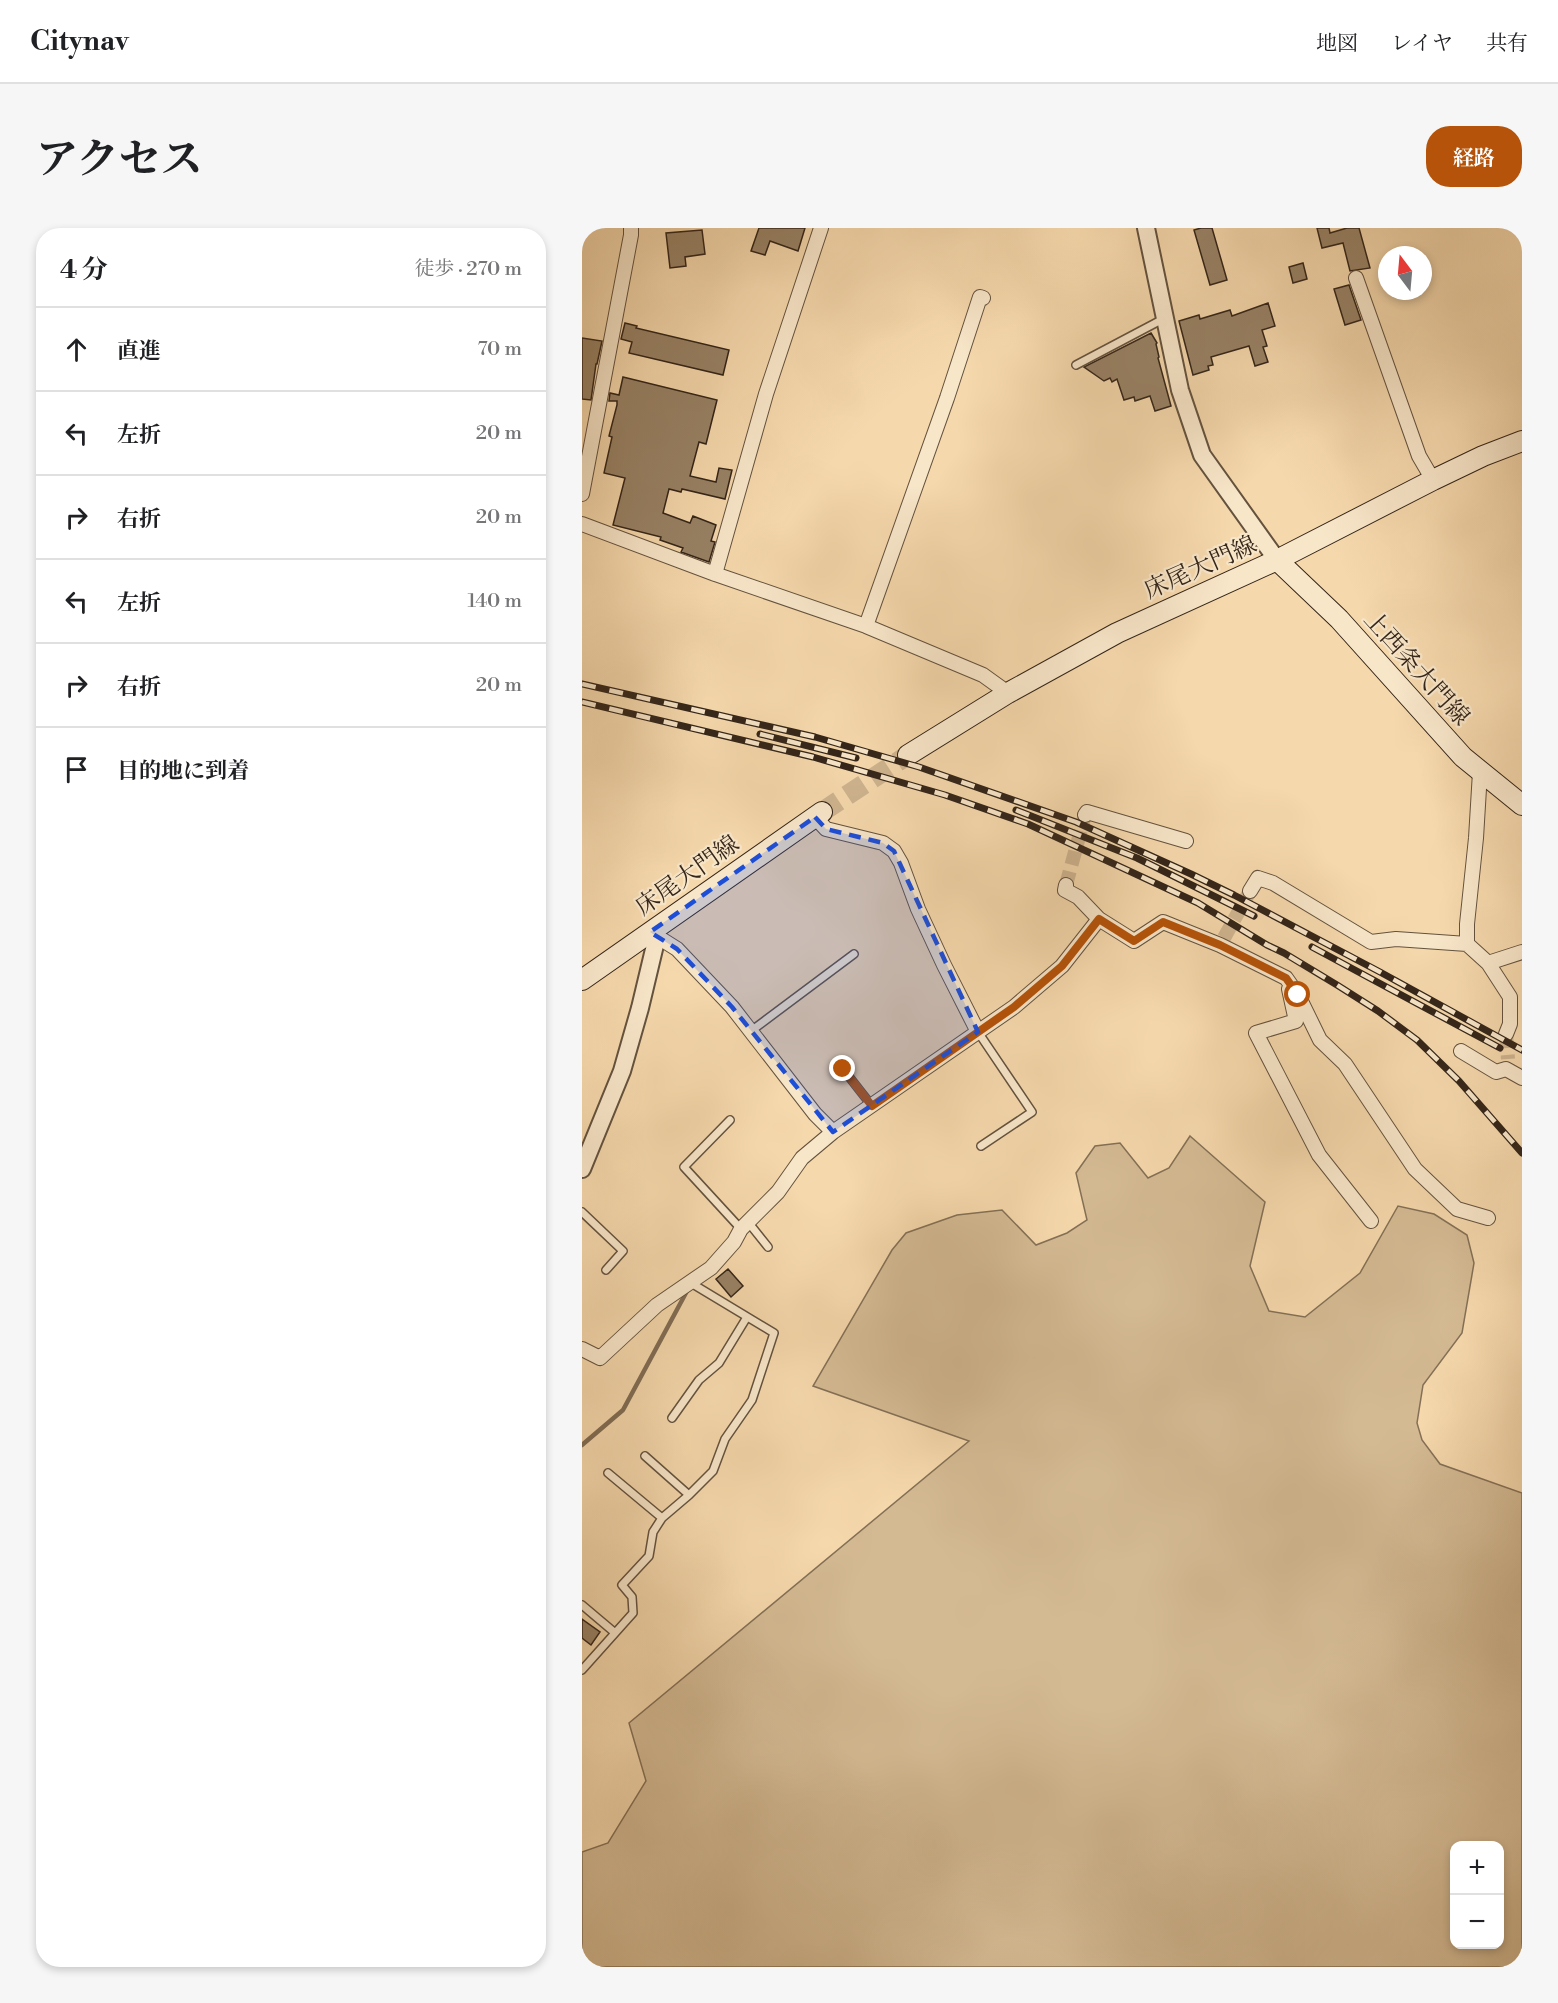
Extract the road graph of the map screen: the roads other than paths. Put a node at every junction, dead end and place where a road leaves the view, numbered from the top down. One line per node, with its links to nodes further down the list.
1 (631, 228): 10 (street)
2 (821, 228): 13 (street)
3 (1146, 228): 6 (street)
4 (1356, 278): 9 (street)
5 (983, 298): 14 (street)
6 (1165, 318): 7 (lane); 12 (street)
7 (1076, 365)
8 (1522, 441): 9 (main road, 床尾大門線)
9 (1433, 480): 12 (main road, 床尾大門線)
10 (582, 494)
11 (582, 524): 13 (street)
12 (1277, 560): 15 (main road, 床尾大門線); 17 (main road, 上西条大門線)
13 (715, 574): 14 (street)
14 (866, 626): 15 (street)
15 (1008, 693): 16 (main road, 床尾大門線)
16 (908, 755)
17 (1480, 772): 18 (main road, 上西条大門線); 26 (street)
18 (1522, 805)
19 (818, 815): 25 (main road, 床尾大門線); 34 (street)
20 (1085, 815): 21 (street)
21 (1186, 841)
22 (1066, 885): 24 (street)
23 (1250, 891): 26 (street)
24 (1099, 919): 30 (street); 34 (street)
25 (650, 933): 31 (main road, 床尾大門線); 33 (street); 43 (street)
26 (1467, 944): 29 (street)
27 (1522, 952): 29 (street)
28 (854, 954): 33 (lane)
29 (1488, 963): 32 (street)
30 (1286, 978): 45 (street); 46 (street)
31 (582, 980)
32 (1516, 995): 35 (street)
33 (751, 1031): 41 (street)
34 (978, 1032): 39 (street); 42 (lane)
35 (1506, 1034)
36 (1461, 1051): 38 (street)
37 (843, 1069): 39 (lane)
38 (1522, 1078)
39 (872, 1106): 41 (street)
40 (730, 1120): 47 (lane)
41 (833, 1132): 47 (street)
42 (981, 1146)
43 (582, 1169)
44 (582, 1212): 49 (lane)
45 (1488, 1218)
46 (1371, 1221)
47 (744, 1226): 48 (lane); 50 (street)
48 (768, 1247)
49 (606, 1270)
50 (689, 1281): 51 (lane); 52 (street)
51 (747, 1317): 53 (lane); 56 (lane)
52 (582, 1349)
53 (672, 1418)
54 (645, 1455): 56 (lane)
55 (608, 1473): 57 (lane)
56 (689, 1495): 57 (lane)
57 (662, 1518): 59 (lane)
58 (582, 1605): 59 (lane)
59 (614, 1632): 60 (lane)
60 (582, 1670)

